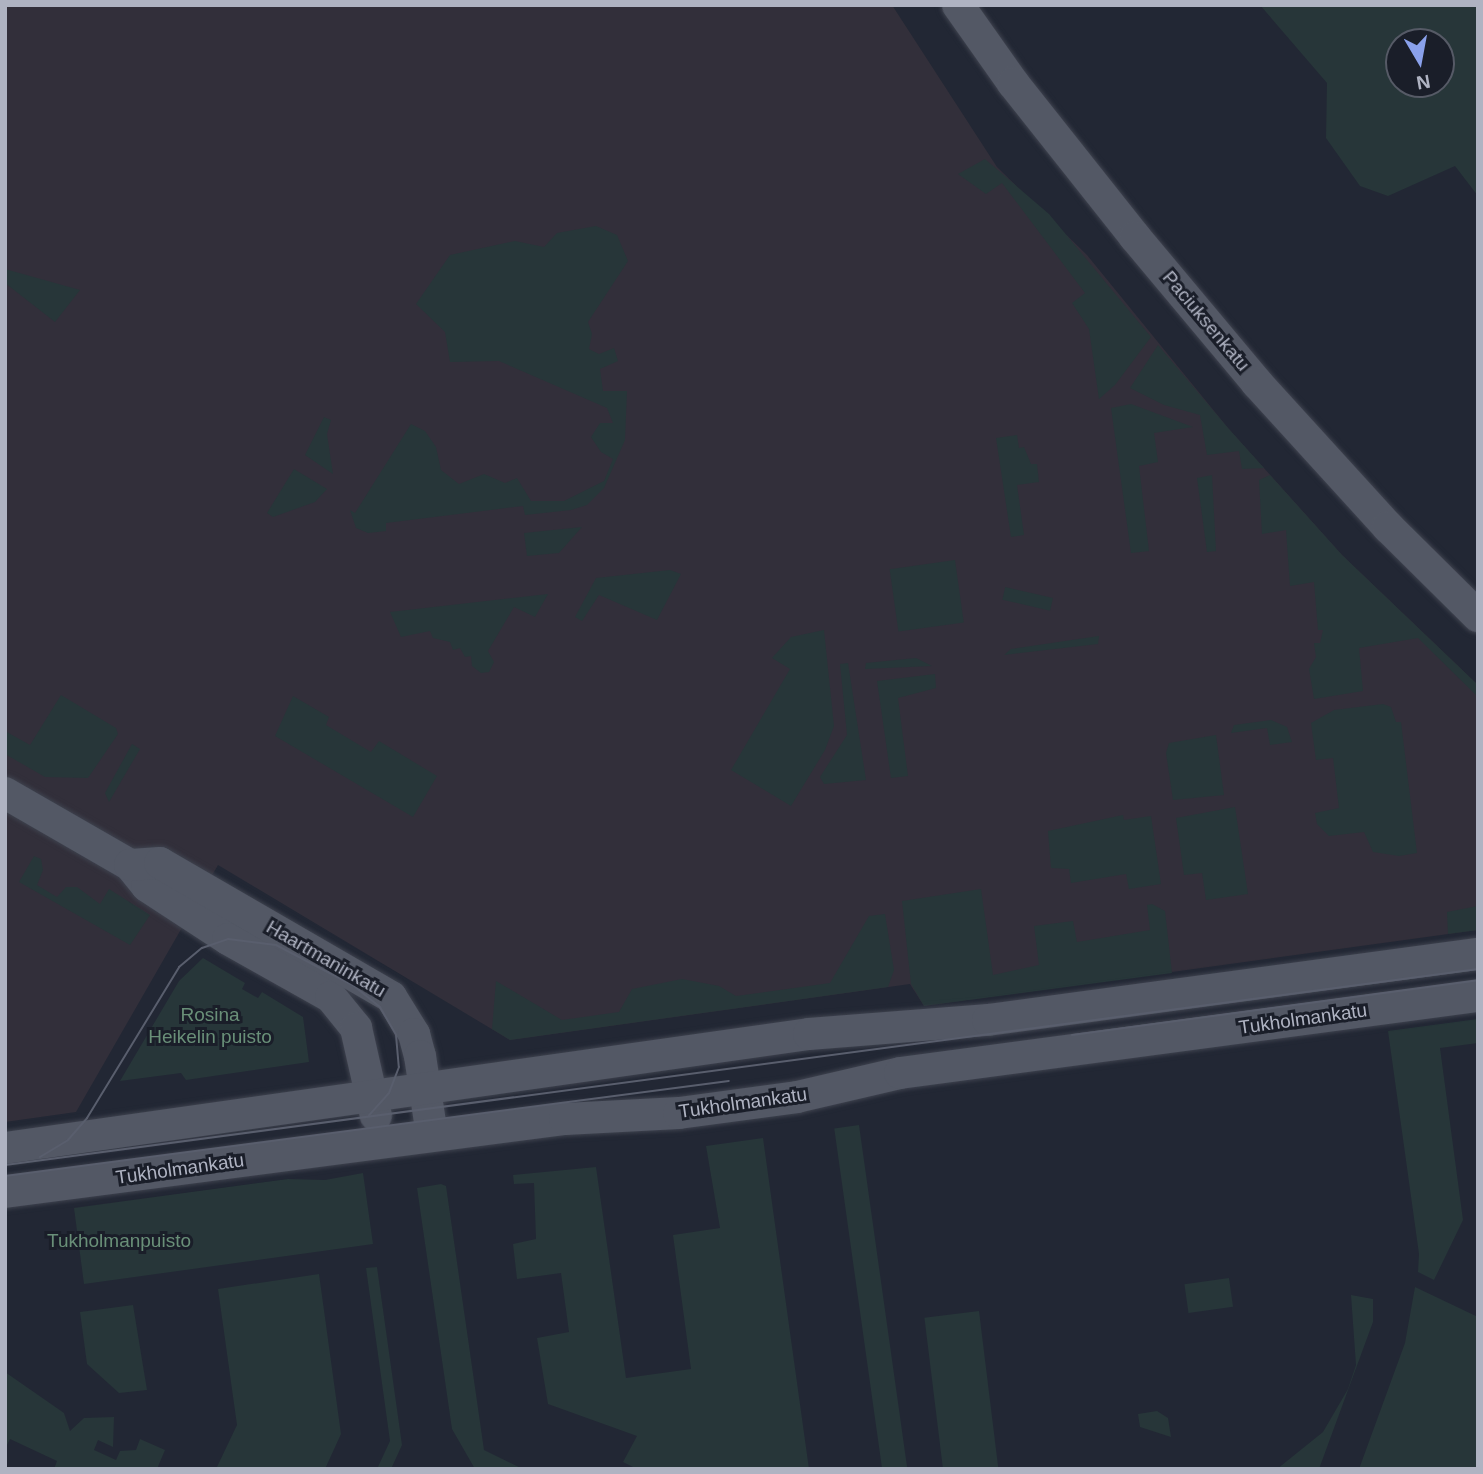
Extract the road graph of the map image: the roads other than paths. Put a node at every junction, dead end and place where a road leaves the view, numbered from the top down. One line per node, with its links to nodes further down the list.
1 (958, 5): 2 (main road, Paciuksenkatu)
2 (1478, 616)
3 (5, 793): 4 (main road, Haartmaninkatu)
4 (130, 865): 7 (main road, Haartmaninkatu); 8 (main road, Haartmaninkatu)
5 (1478, 954): 7 (main road)
6 (1478, 996): 9 (main road, Tukholmankatu)
7 (425, 1088): 8 (main road); 9 (main road, Haartmaninkatu)
8 (372, 1096): 10 (main road, Haartmaninkatu); 11 (main road)
9 (432, 1135): 10 (main road, Tukholmankatu)
10 (381, 1141): 12 (main road, Tukholmankatu)
11 (5, 1148)
12 (5, 1192)

